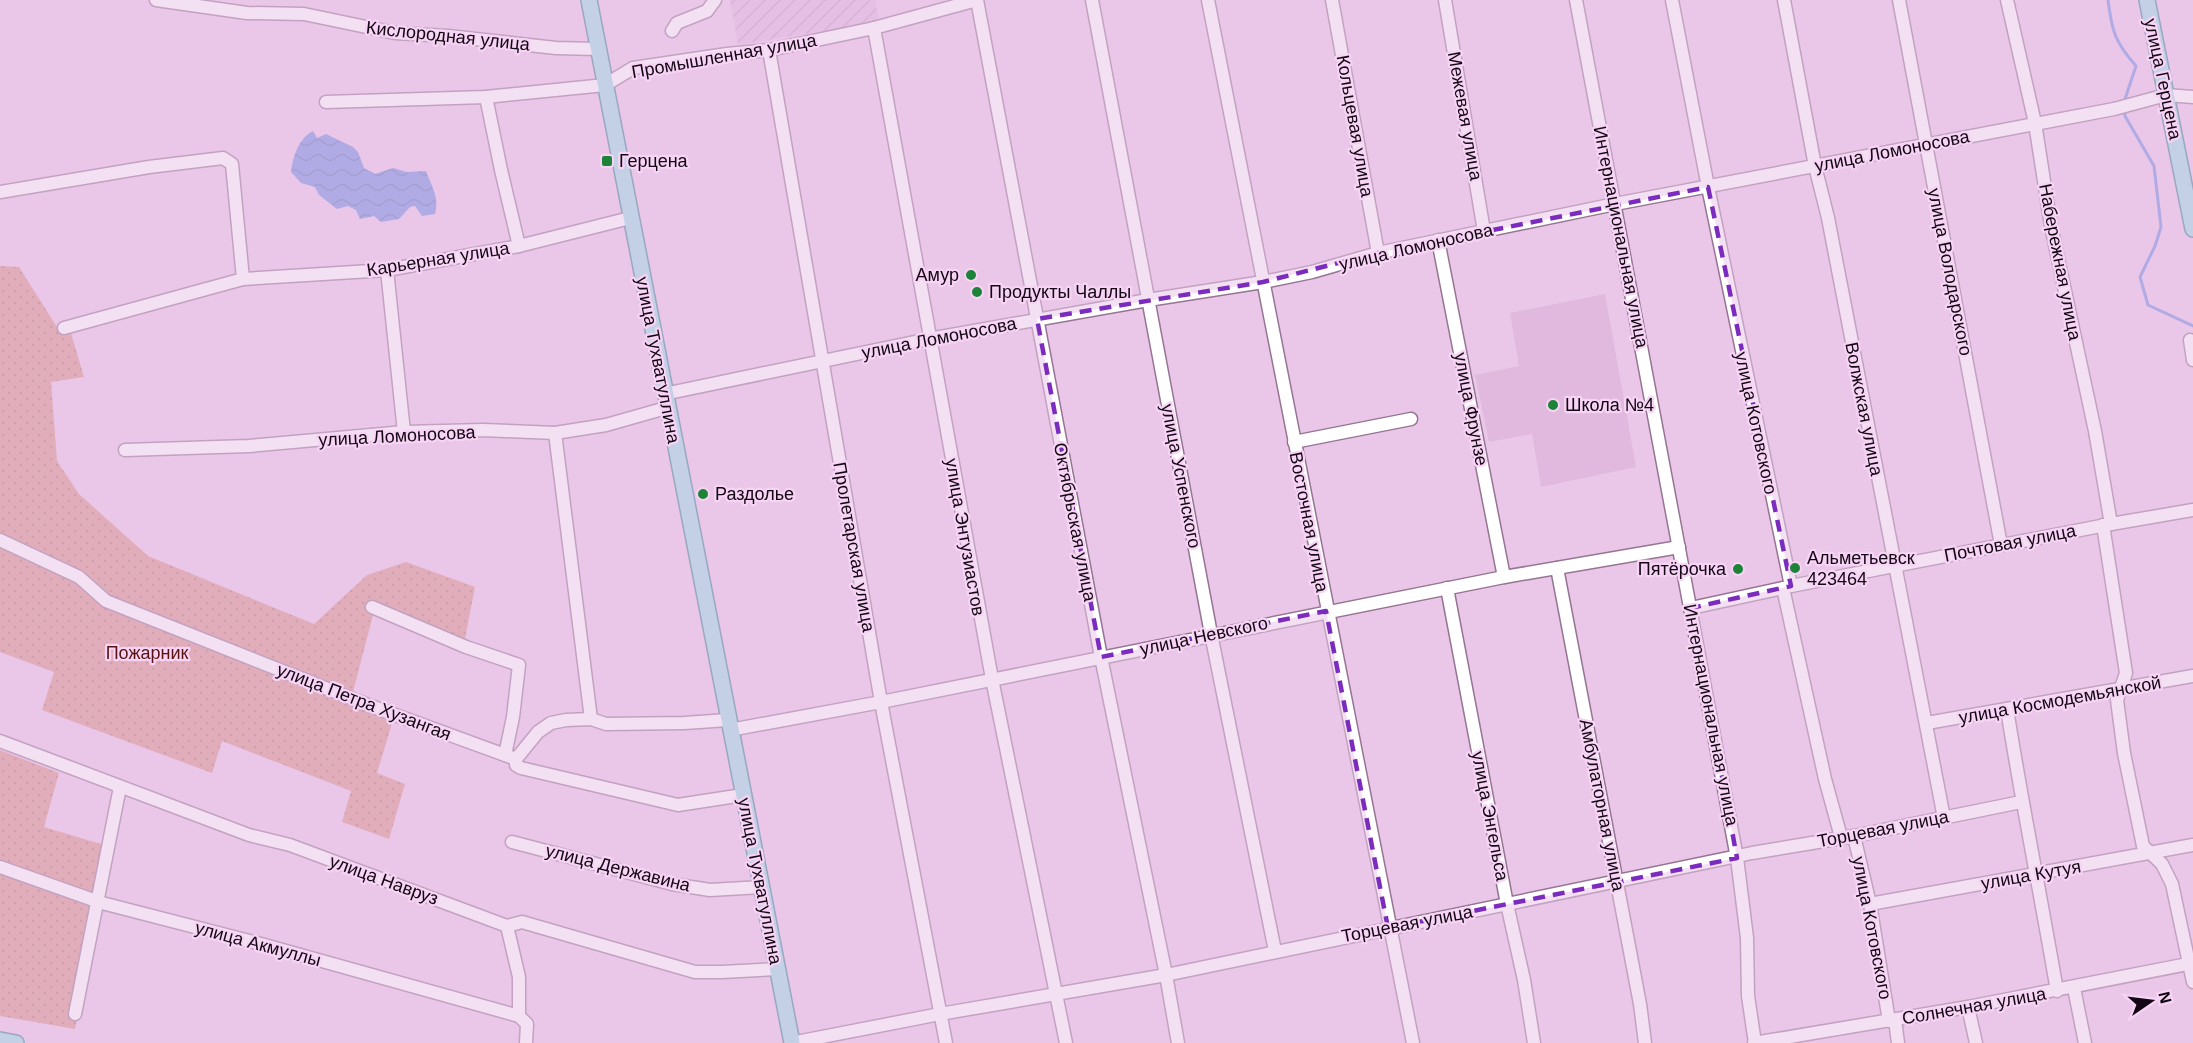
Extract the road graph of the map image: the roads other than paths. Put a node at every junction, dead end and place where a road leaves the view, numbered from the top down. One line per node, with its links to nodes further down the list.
1 (156, 0): 17 (street, Кислородная улица)
2 (589, 0): 17 (main road, улица Тухватуллина)
3 (715, 0): 16 (street)
4 (977, 0): 15 (street, Промышленная улица); 40 (street, Октябрьская улица)
5 (1092, 0): 39 (street, улица Успенского)
6 (1208, 0): 38 (street, Восточная улица)
7 (1332, 0): 35 (street, Кольцевая улица)
8 (1445, 0): 32 (street, Межевая улица)
9 (1576, 0): 29 (street, Интернациональная улица)
10 (1672, 0): 27 (street, улица Котовского)
11 (1784, 0): 26 (street, Волжская улица)
12 (1899, 0): 25 (street, улица Володарского)
13 (2007, 0): 24 (street, Набережная улица)
14 (2146, 0): 20 (main road, улица Герцена)
15 (874, 28): 18 (street, Промышленная улица); 42 (street, улица Энтузиастов)
16 (672, 31)
17 (598, 49): 19 (main road, улица Тухватуллина)
18 (769, 50): 19 (street, Промышленная улица); 45 (street, Пролетарская улица)
19 (605, 85): 21 (street, Промышленная улица); 30 (main road, улица Тухватуллина)
20 (2166, 95): 22 (street); 24 (street, улица Ломоносова); 31 (main road, улица Герцена)
21 (486, 97): 23 (street, Промышленная улица); 34 (street)
22 (2193, 97)
23 (326, 102)
24 (2035, 123): 25 (street, улица Ломоносова); 53 (street, Набережная улица)
25 (1925, 144): 26 (street, улица Ломоносова); 55 (street, улица Володарского)
26 (1815, 166): 27 (street, улица Ломоносова); 57 (street, Волжская улица)
27 (1708, 187): 29 (street, улица Ломоносова); 60 (street, улица Котовского)
28 (0, 192): 37 (street)
29 (1615, 204): 32 (street, улица Ломоносова); 56 (street, Интернациональная улица)
30 (630, 219): 34 (street, Карьерная улица); 46 (main road, улица Тухватуллина)
31 (2193, 229)
32 (1484, 231): 33 (street, улица Ломоносова)
33 (1438, 240): 35 (street, улица Ломоносова); 59 (street, улица Фрунзе)
34 (519, 246): 36 (street, Карьерная улица)
35 (1378, 252): 38 (street, улица Ломоносова)
36 (387, 270): 37 (street, Карьерная улица); 48 (street)
37 (243, 279): 41 (street, Карьерная улица)
38 (1263, 282): 39 (street, улица Ломоносова); 50 (street, Восточная улица)
39 (1148, 300): 40 (street, улица Ломоносова); 65 (street, улица Успенского)
40 (1037, 319): 42 (street, улица Ломоносова); 66 (street, Октябрьская улица)
41 (64, 328)
42 (929, 339): 45 (street, улица Ломоносова); 68 (street, улица Энтузиастов)
43 (2190, 340): 44 (street)
44 (2193, 360)
45 (822, 363): 46 (street, улица Ломоносова); 70 (street, Пролетарская улица)
46 (665, 401): 49 (street, улица Ломоносова); 74 (main road, улица Тухватуллина)
47 (1411, 419): 50 (street)
48 (404, 432): 49 (street, улица Ломоносова); 51 (street, улица Ломоносова)
49 (555, 433): 72 (street)
50 (1294, 442): 64 (street, Восточная улица)
51 (124, 450)
52 (2193, 510): 53 (street, Почтовая улица)
53 (2107, 524): 55 (street, Почтовая улица); 69 (street, Набережная улица)
54 (0, 540): 76 (street, улица Петра Хузангая)
55 (2001, 545): 57 (street, Почтовая улица)
56 (1679, 547): 58 (street, улица Невского); 63 (street, Интернациональная улица)
57 (1896, 565): 60 (street, Почтовая улица); 73 (street, Волжская улица)
58 (1557, 568): 59 (street, улица Невского); 89 (street, Амбулаторная улица)
59 (1504, 577): 61 (street, улица Невского)
60 (1787, 587): 63 (street, Почтовая улица); 82 (street, улица Котовского)
61 (1447, 588): 64 (street, улица Невского); 92 (street, улица Энгельса)
62 (372, 607): 76 (street)
63 (1691, 608): 86 (street, Интернациональная улица)
64 (1326, 611): 65 (street, улица Невского); 95 (street, Восточная улица)
65 (1211, 634): 66 (street, улица Невского); 96 (street, улица Успенского)
66 (1101, 657): 68 (street, улица Невского); 99 (street, Октябрьская улица)
67 (2193, 676): 69 (street, улица Космодемьянской)
68 (992, 680): 70 (street, улица Невского); 103 (street, улица Энтузиастов)
69 (2120, 689): 71 (street, улица Космодемьянской); 85 (street, Набережная улица)
70 (881, 702): 74 (street, улица Невского); 106 (street, Пролетарская улица)
71 (2007, 709): 73 (street, улица Космодемьянской); 79 (street)
72 (591, 719): 74 (street); 76 (street)
73 (1927, 723): 80 (street, Волжская улица)
74 (729, 725): 78 (main road, улица Тухватуллина)
75 (0, 741): 77 (street, улица Навруз)
76 (511, 757): 78 (street, улица Петра Хузангая)
77 (120, 787): 91 (street); 94 (street, улица Навруз)
78 (743, 795): 90 (main road, улица Тухватуллина)
79 (2021, 802): 80 (street, Торцевая улица); 88 (street)
80 (1944, 818): 81 (street, Торцевая улица)
81 (1854, 836): 82 (street, Торцевая улица); 93 (street, улица Котовского)
82 (1841, 837): 86 (street, Торцевая улица)
83 (512, 842): 90 (street, улица Державина)
84 (2193, 845): 85 (street, улица Кутуя)
85 (2150, 853): 88 (street, улица Кутуя); 97 (street, Набережная улица)
86 (1737, 858): 89 (street, Торцевая улица); 119 (street, Интернациональная улица)
87 (0, 867): 91 (street, улица Акмуллы)
88 (2037, 874): 93 (street, улица Кутуя); 102 (street)
89 (1616, 882): 92 (street, Торцевая улица); 118 (street, Амбулаторная улица)
90 (762, 887): 98 (main road, улица Тухватуллина)
91 (97, 901): 105 (street); 107 (street, улица Акмуллы)
92 (1507, 904): 95 (street, Торцевая улица); 117 (street, улица Энгельса)
93 (1870, 904): 108 (street, улица Котовского)
94 (507, 926): 98 (street, улица Навруз); 107 (street)
95 (1389, 928): 96 (street, Торцевая улица); 116 (street, Восточная улица)
96 (1275, 951): 99 (street, Торцевая улица)
97 (2192, 964): 100 (street, Набережная улица); 101 (street, Солнечная улица)
98 (777, 969): 112 (main road, улица Тухватуллина)
99 (1166, 975): 103 (street, Торцевая улица); 115 (street, Октябрьская улица)
100 (2193, 982)
101 (2073, 988): 102 (street, Солнечная улица); 122 (street)
102 (2057, 991): 104 (street, Солнечная улица)
103 (1057, 993): 106 (street, Торцевая улица); 114 (street, улица Энтузиастов)
104 (1968, 1007): 108 (street, Солнечная улица); 121 (street)
105 (75, 1014)
106 (940, 1014): 112 (street, Торцевая улица); 113 (street, Пролетарская улица)
107 (519, 1016): 111 (street)
108 (1892, 1020): 119 (street, Солнечная улица); 120 (street, улица Котовского)
109 (0, 1040): 110 (main road)
110 (16, 1043)
111 (526, 1043)
112 (792, 1043)
113 (946, 1043)
114 (1066, 1043)
115 (1178, 1043)
116 (1413, 1043)
117 (1534, 1043)
118 (1645, 1043)
119 (1755, 1043)
120 (1898, 1043)
121 (1976, 1043)
122 (2085, 1043)

